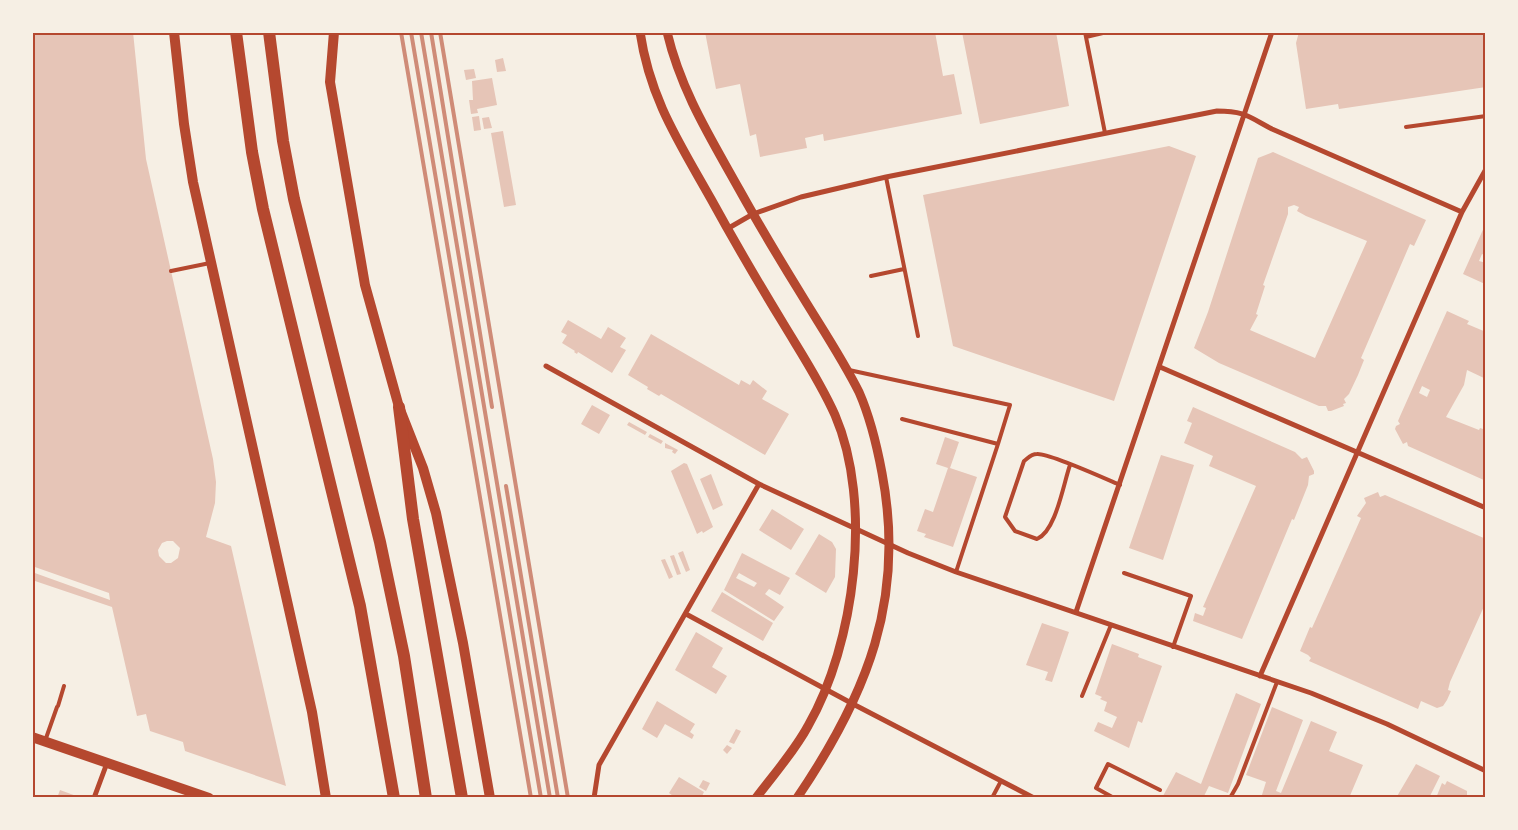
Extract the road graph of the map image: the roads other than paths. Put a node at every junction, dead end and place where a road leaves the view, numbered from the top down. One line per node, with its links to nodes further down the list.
1 (174, 32): 19 (main road)
2 (236, 32): 58 (highway)
3 (269, 32): 59 (highway)
4 (334, 32): 27 (main road)
5 (640, 32): 18 (street)
6 (668, 32): 17 (street)
7 (1107, 32): 9 (lane)
8 (1272, 32): 10 (street)
9 (1086, 34): 13 (lane)
10 (1245, 114): 13 (street); 16 (street); 25 (street)
11 (1486, 116): 12 (lane)
12 (1406, 127)
13 (1105, 133): 15 (street)
14 (1486, 169): 16 (street)
15 (886, 177): 17 (street); 20 (lane)
16 (1462, 212): 30 (street)
17 (753, 214): 18 (street); 26 (street)
18 (727, 229): 35 (street)
19 (211, 263): 21 (lane); 57 (main road)
20 (904, 269): 22 (lane); 23 (lane)
21 (171, 271)
22 (871, 276)
23 (918, 336)
24 (546, 366): 32 (street)
25 (1160, 366): 30 (street); 33 (street)
26 (847, 369): 29 (lane); 36 (street)
27 (399, 407): 60 (highway); 61 (main road)
28 (902, 419): 29 (lane)
29 (998, 444): 37 (lane)
30 (1357, 451): 34 (street); 43 (street)
31 (1070, 465): 31 (lane); 33 (lane)
32 (759, 484): 35 (street); 40 (street)
33 (1120, 484): 39 (street)
34 (1486, 508)
35 (854, 527): 36 (street); 46 (street)
36 (890, 545): 37 (street); 48 (street)
37 (956, 572): 39 (street)
38 (1124, 573): 42 (lane)
39 (1076, 612): 41 (street)
40 (686, 614): 46 (street); 62 (street)
41 (1110, 625): 42 (street); 47 (lane)
42 (1173, 648): 43 (street)
43 (1260, 676): 44 (street)
44 (1277, 682): 52 (street); 68 (lane)
45 (64, 686): 50 (lane)
46 (826, 689): 48 (street); 63 (street)
47 (1082, 696)
48 (853, 704): 53 (street); 64 (street)
49 (32, 737): 50 (main road)
50 (45, 741): 51 (main road)
51 (107, 763): 55 (street); 56 (main road)
52 (1486, 771)
53 (1001, 781): 65 (lane); 66 (street)
54 (1160, 790): 67 (lane)
55 (94, 798)
56 (209, 798)
57 (326, 798)
58 (394, 798)
59 (426, 798)
60 (462, 798)
61 (490, 798)
62 (594, 798)
63 (756, 798)
64 (797, 798)
65 (992, 798)
66 (1034, 798)
67 (1114, 798)
68 (1230, 798)

